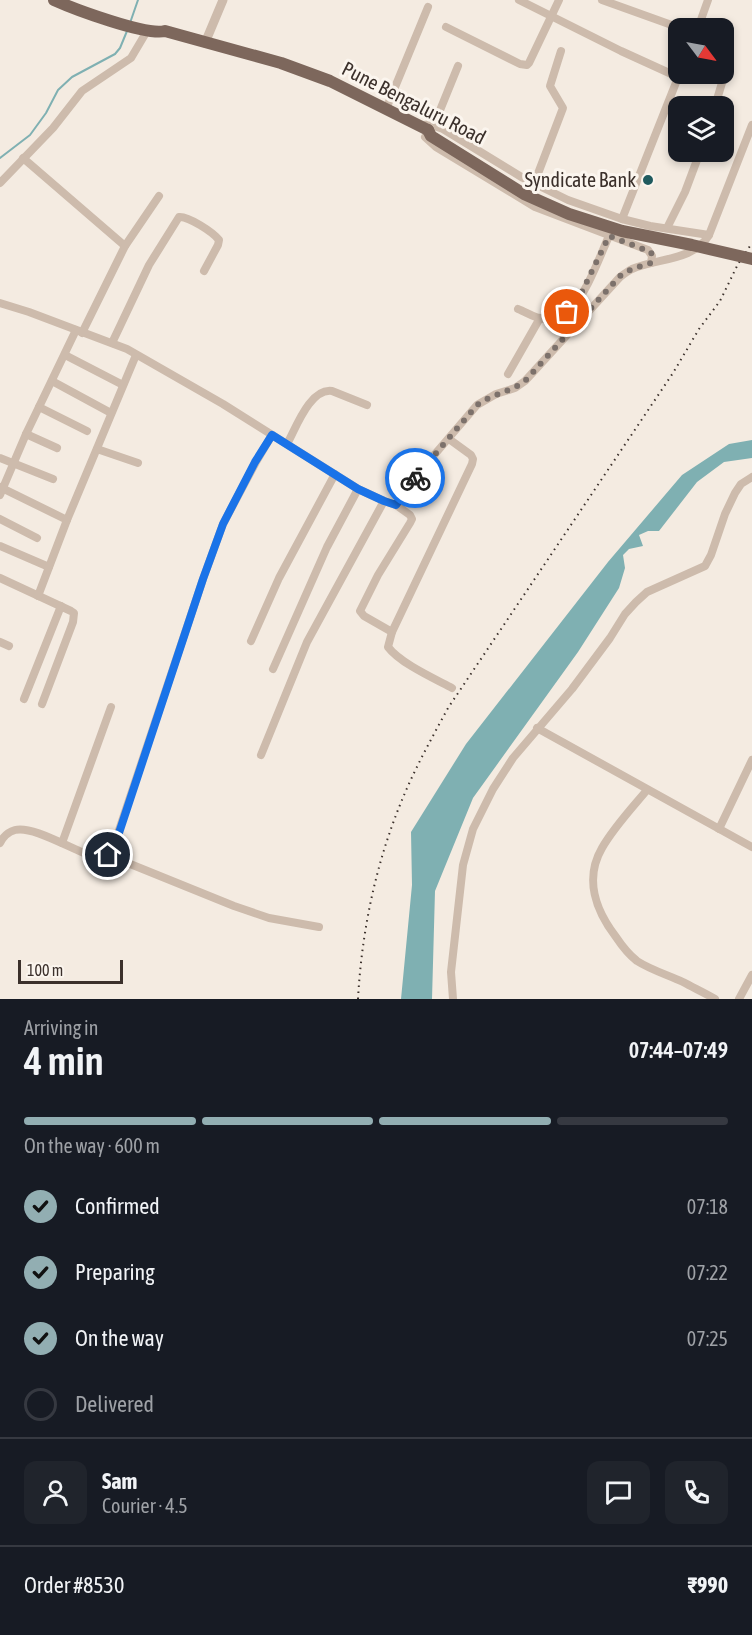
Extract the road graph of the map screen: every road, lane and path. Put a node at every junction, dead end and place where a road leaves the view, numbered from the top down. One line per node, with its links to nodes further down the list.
1 (54, 0): 11 (main road, Pune Bengaluru Road)
2 (68, 0): 11 (main road)
3 (223, 0): 15 (street)
4 (519, 0): 9 (street)
5 (559, 0): 9 (street)
6 (602, 0): 12 (street)
7 (705, 1): 10 (street)
8 (428, 7): 20 (street)
9 (551, 16): 14 (street); 18 (street)
10 (701, 18)
11 (121, 20): 13 (main road, Pune Bengaluru Road)
12 (668, 24)
13 (141, 26): 15 (main road, Pune Bengaluru Road); 23 (street)
14 (446, 27)
15 (205, 43): 20 (main road, Pune Bengaluru Road)
16 (561, 51): 26 (street)
17 (458, 66): 22 (street)
18 (668, 70)
19 (675, 84): 28 (street)
20 (386, 109): 22 (main road, Pune Bengaluru Road)
21 (752, 125): 31 (street)
22 (427, 127): 26 (street); 30 (street); 33 (main road, Pune Bengaluru Road); 34 (main road, bridge)
23 (23, 158): 25 (street); 32 (street)
24 (696, 162): 29 (street)
25 (0, 183)
26 (534, 184): 28 (street)
27 (159, 196): 32 (street)
28 (622, 219): 29 (street)
29 (667, 228): 31 (street)
30 (609, 236): 35 (street); 39 (street)
31 (710, 236): 35 (street)
32 (125, 246): 40 (street)
33 (752, 252)
34 (752, 259)
35 (651, 263): 53 (street)
36 (204, 271): 41 (street)
37 (0, 303): 40 (street)
38 (518, 309): 39 (street)
39 (540, 318): 44 (street)
40 (79, 332): 41 (street); 42 (street)
41 (112, 343): 43 (street)
42 (65, 355): 45 (street); 46 (street)
43 (136, 355): 46 (street); 52 (street)
44 (508, 374)
45 (52, 381): 48 (street); 49 (street)
46 (123, 385): 49 (street)
47 (367, 405): 54 (street)
48 (39, 407): 50 (street); 51 (street)
49 (111, 412): 56 (street)
50 (87, 432)
51 (26, 434): 55 (street); 58 (street)
52 (272, 435): 54 (street); 92 (street)
53 (448, 439): 66 (street); 75 (street)
54 (287, 444): 60 (street)
55 (57, 448)
56 (97, 448): 59 (street); 68 (street)
57 (0, 458): 58 (street)
58 (13, 463): 62 (street); 64 (street)
59 (138, 463)
60 (335, 474): 63 (street); 76 (street)
61 (752, 477): 84 (street)
62 (52, 479)
63 (358, 489): 65 (street); 79 (street)
64 (1, 490): 68 (street)
65 (384, 501): 66 (street); 85 (street)
66 (396, 505): 75 (street)
67 (0, 519): 69 (street)
68 (67, 520): 71 (street)
69 (37, 538)
70 (0, 546): 71 (street)
71 (49, 567): 73 (street)
72 (0, 578): 73 (street)
73 (38, 596): 74 (street)
74 (61, 606): 81 (street); 82 (street)
75 (392, 632): 80 (street)
76 (251, 641)
77 (0, 642): 78 (street)
78 (9, 646)
79 (273, 669)
80 (452, 688)
81 (24, 699)
82 (42, 704)
83 (111, 707): 90 (street)
84 (537, 728): 87 (street); 95 (street)
85 (261, 754)
86 (752, 760): 88 (street)
87 (647, 790): 88 (street); 96 (street)
88 (719, 829): 91 (street)
89 (0, 843): 90 (street)
90 (62, 843): 92 (street)
91 (752, 847)
92 (108, 855): 93 (street)
93 (319, 927)
94 (752, 975): 97 (street)
95 (453, 999)
96 (715, 999)
97 (739, 999)

